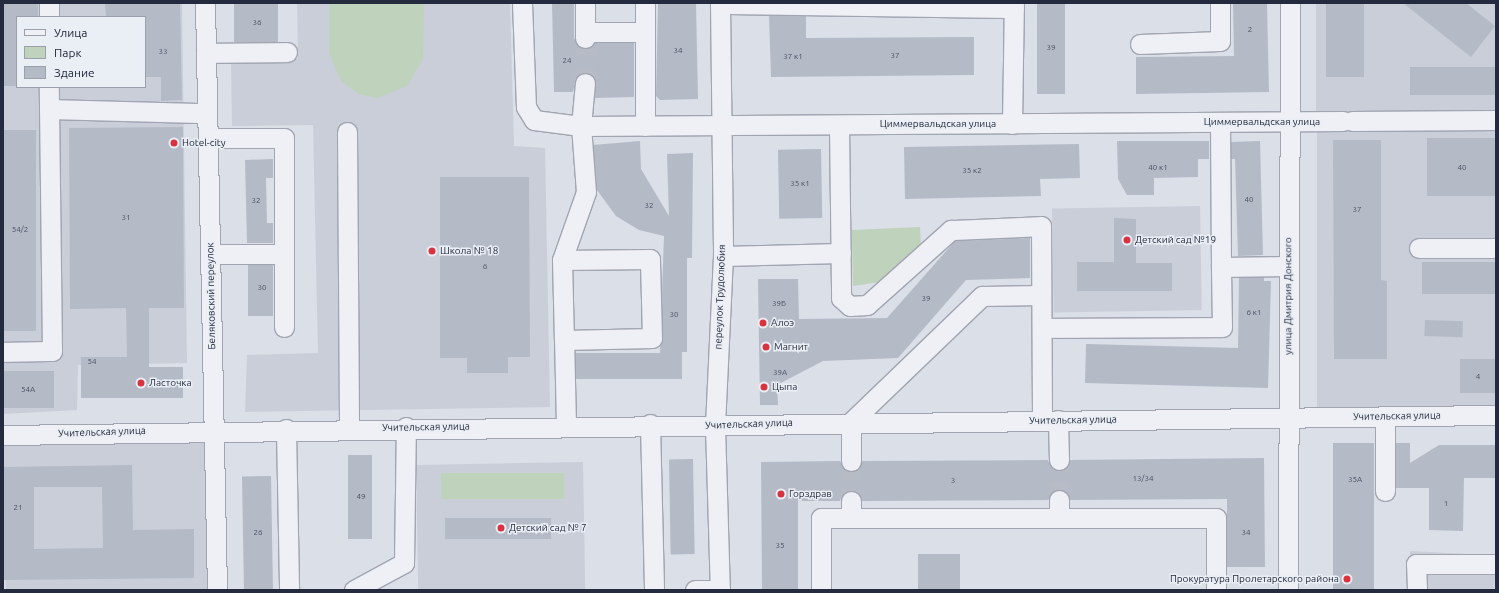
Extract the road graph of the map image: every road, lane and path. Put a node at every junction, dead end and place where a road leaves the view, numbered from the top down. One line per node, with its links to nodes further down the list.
1 (49, 3): 11 (street)
2 (205, 3): 15 (street, Беляковский переулок)
3 (522, 3): 26 (street, Циммервальдская улица)
4 (585, 3): 12 (street)
5 (645, 3): 12 (street)
6 (720, 3): 9 (street); 24 (street, переулок Трудолюбия)
7 (1220, 3): 13 (street)
8 (1290, 3): 22 (street, улица Дмитрия Донского)
9 (852, 5): 10 (street)
10 (1014, 6): 23 (street)
11 (49, 16)
12 (645, 32): 27 (street)
13 (1140, 44)
14 (287, 52): 15 (street)
15 (206, 53): 19 (street, Беляковский переулок)
16 (585, 84): 26 (street)
17 (49, 88): 18 (street)
18 (49, 109): 19 (street); 43 (street)
19 (207, 113): 29 (street, Беляковский переулок)
20 (1496, 120): 22 (street, Циммервальдская улица)
21 (1220, 122): 22 (street, Циммервальдская улица); 23 (street, Циммервальдская улица); 38 (street)
22 (1288, 122): 37 (street, улица Дмитрия Донского)
23 (1012, 124): 25 (street, Циммервальдская улица)
24 (721, 125): 25 (street, Циммервальдская улица); 27 (street, Циммервальдская улица); 35 (street, переулок Трудолюбия)
25 (839, 125): 34 (street)
26 (581, 126): 27 (street, Циммервальдская улица); 36 (street)
27 (646, 126)
28 (347, 132): 53 (street)
29 (208, 138): 32 (street, Беляковский переулок); 33 (street)
30 (1418, 248): 31 (street)
31 (1496, 248)
32 (210, 254): 33 (street); 54 (street, Беляковский переулок)
33 (284, 254): 40 (street)
34 (841, 254): 35 (street); 39 (street)
35 (723, 256): 51 (street, переулок Трудолюбия)
36 (562, 260): 42 (street); 42 (street)
37 (1288, 266): 38 (street); 46 (street, улица Дмитрия Донского)
38 (1221, 267): 41 (street)
39 (1041, 295): 41 (street); 48 (street)
40 (284, 327)
41 (1042, 328): 47 (street)
42 (564, 340): 50 (street)
43 (3, 352)
44 (1496, 415): 45 (street, Учительская улица)
45 (1385, 416): 46 (street, Учительская улица); 59 (street)
46 (1288, 417): 47 (street, Учительская улица); 69 (street, улица Дмитрия Донского)
47 (1050, 420): 48 (street, Учительская улица); 57 (street)
48 (851, 422): 51 (street, Учительская улица); 58 (street)
49 (650, 424): 50 (street, Учительская улица); 51 (street, Учительская улица); 64 (street)
50 (566, 425): 52 (street, Учительская улица)
51 (714, 426): 66 (street, переулок Трудолюбия)
52 (406, 427): 53 (street, Учительская улица); 63 (street)
53 (349, 428): 55 (street, Учительская улица)
54 (214, 429): 55 (street, Учительская улица); 56 (street, Учительская улица); 61 (street, Беляковский переулок)
55 (286, 429): 62 (street)
56 (3, 435)
57 (1059, 460)
58 (851, 461)
59 (1385, 491)
60 (1496, 564): 70 (street)
61 (217, 590)
62 (289, 590)
63 (354, 590)
64 (654, 590)
65 (695, 590): 66 (street)
66 (720, 590)
67 (821, 590): 68 (street)
68 (1216, 590)
69 (1288, 590)
70 (1417, 590)

